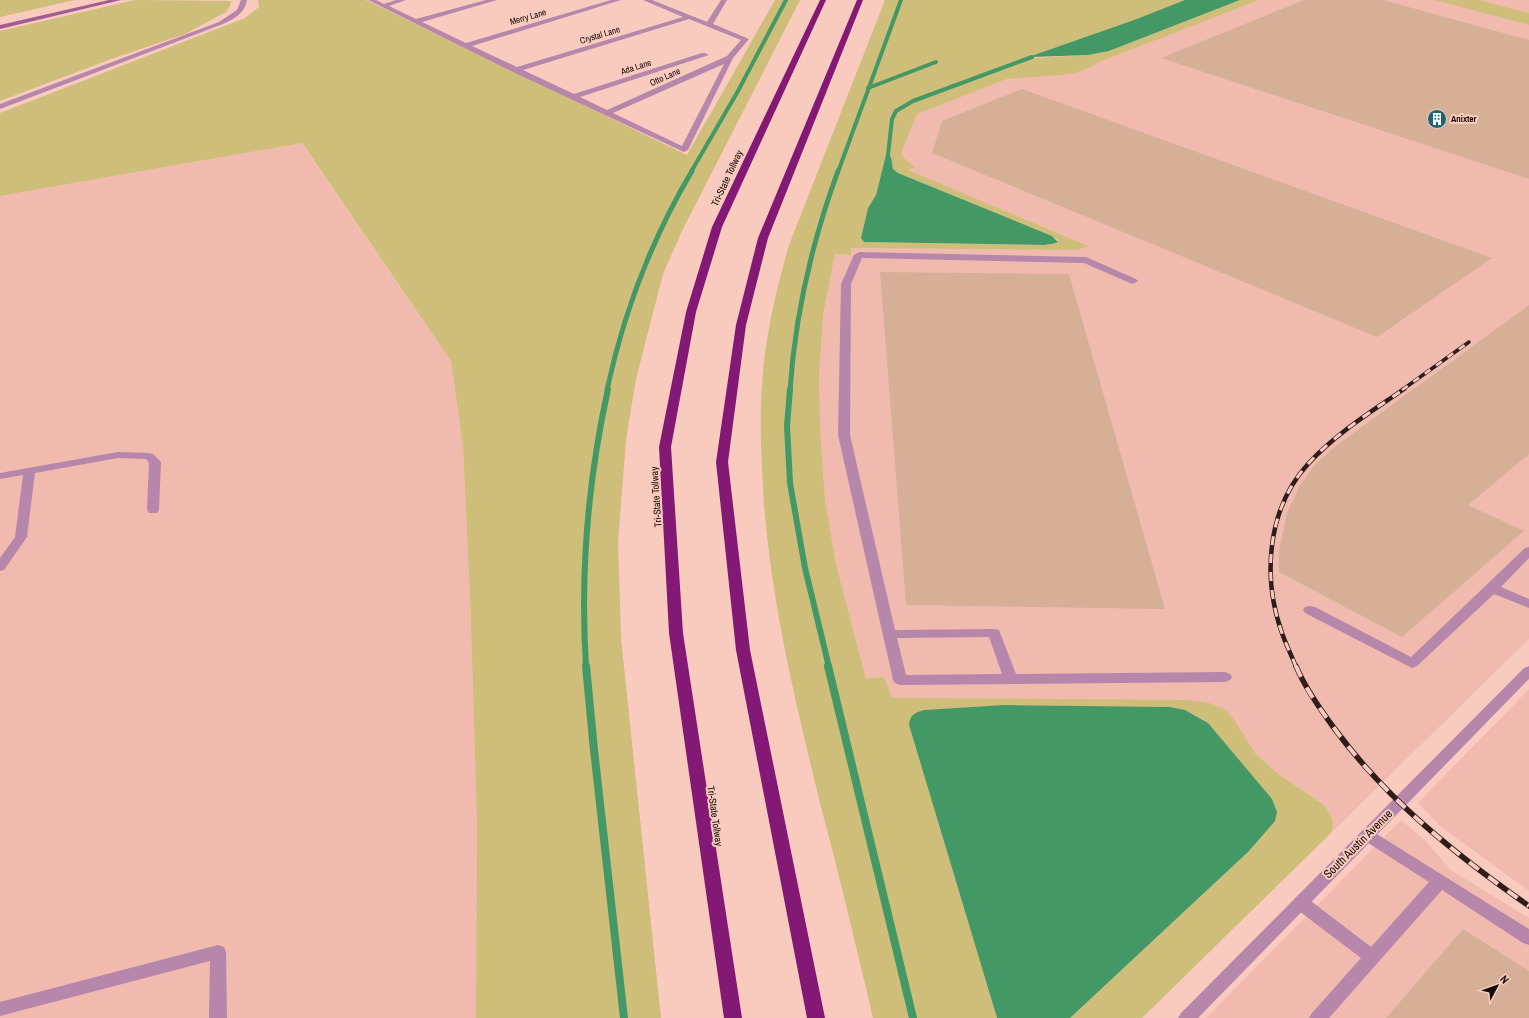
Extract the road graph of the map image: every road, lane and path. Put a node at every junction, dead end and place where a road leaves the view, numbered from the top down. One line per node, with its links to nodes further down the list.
1 (90, 0): 14 (main road)
2 (118, 0): 17 (main road)
3 (244, 0): 23 (street)
4 (371, 0): 12 (street)
5 (403, 0): 12 (street)
6 (494, 0): 15 (street)
7 (618, 0): 18 (street, Merry Lane)
8 (646, 0): 13 (street)
9 (724, 0): 16 (street)
10 (823, 0): 45 (highway, Tri-State Tollway)
11 (860, 0): 46 (highway)
12 (383, 6): 15 (street)
13 (690, 17): 16 (street); 21 (street, Crystal Lane)
14 (0, 21)
15 (416, 22): 18 (street)
16 (709, 25): 20 (street)
17 (0, 27)
18 (466, 45): 21 (street)
19 (705, 55): 22 (street, Ada Lane)
20 (730, 58): 24 (street, Otto Lane); 24 (street)
21 (516, 70): 22 (street)
22 (574, 97): 24 (street)
23 (0, 107)
24 (607, 113)
25 (1133, 281): 34 (street)
26 (30, 470): 27 (street); 28 (street); 30 (street)
27 (0, 476)
28 (153, 510)
29 (1529, 550): 31 (street)
30 (0, 567)
31 (1492, 588): 32 (street); 33 (street)
32 (1529, 604)
33 (1310, 610)
34 (890, 634): 37 (street); 37 (street)
35 (1529, 670): 38 (street, South Austin Avenue)
36 (1225, 677): 37 (street)
37 (1010, 679)
38 (1367, 835): 39 (street); 40 (street, South Austin Avenue)
39 (1440, 881): 41 (street); 42 (street)
40 (1301, 903): 42 (street); 47 (street, South Austin Avenue)
41 (1529, 938)
42 (1372, 957): 48 (street)
43 (0, 1009): 44 (street)
44 (218, 1018)
45 (733, 1018)
46 (816, 1018)
47 (1187, 1018)
48 (1318, 1018)

